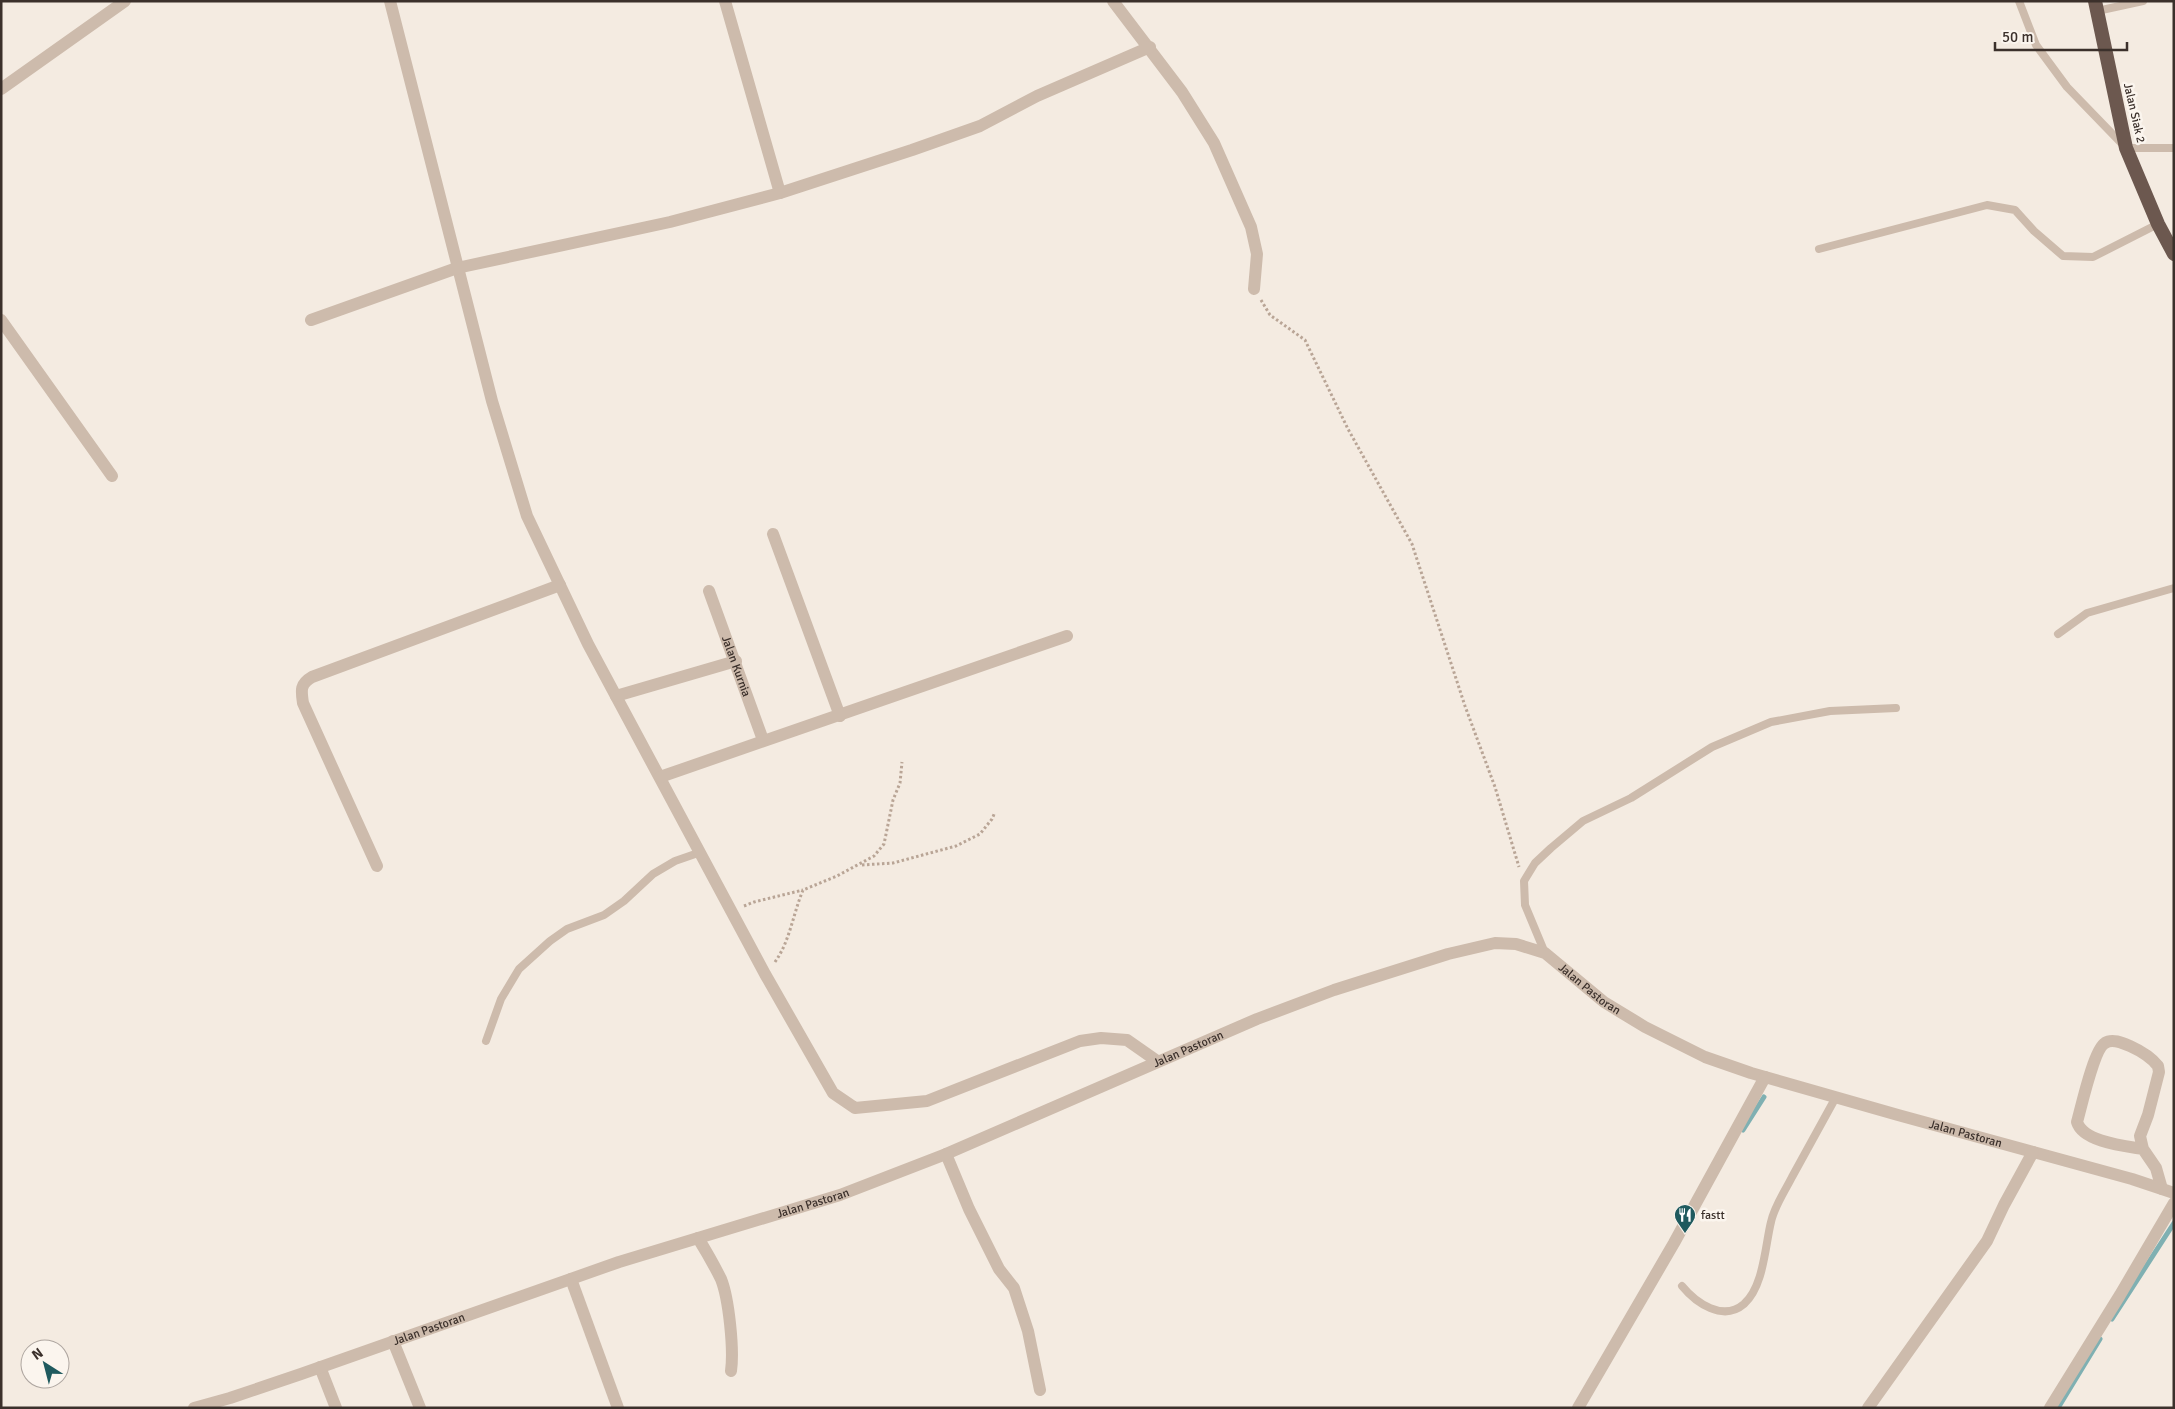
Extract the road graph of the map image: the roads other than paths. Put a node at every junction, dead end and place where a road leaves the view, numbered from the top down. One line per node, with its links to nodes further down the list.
1 (125, 1): 9 (street)
2 (390, 1): 16 (street)
3 (725, 1): 12 (street)
4 (1113, 1): 8 (street)
5 (2019, 1): 10 (lane)
6 (2143, 1): 7 (lane)
7 (2096, 6): 10 (highway, Jalan Siak 2)
8 (1150, 47): 12 (street); 17 (street)
9 (1, 89)
10 (2126, 148): 11 (lane); 13 (highway, Jalan Siak 2)
11 (2174, 148)
12 (780, 193): 16 (street)
13 (2158, 224): 14 (lane); 15 (highway, Jalan Siak 2)
14 (1819, 249)
15 (2174, 254)
16 (457, 268): 19 (street); 22 (street)
17 (1254, 289)
18 (1, 320): 20 (street)
19 (311, 320)
20 (112, 476)
21 (773, 534): 30 (street)
22 (560, 584): 28 (street); 34 (street)
23 (2174, 588): 25 (lane)
24 (709, 591): 27 (street, Jalan Kurnia)
25 (2058, 634)
26 (1068, 636): 30 (street)
27 (736, 661): 28 (street); 31 (street, Jalan Kurnia)
28 (616, 696): 32 (street)
29 (1896, 708): 35 (lane)
30 (840, 716): 31 (street)
31 (763, 740): 32 (street)
32 (660, 777): 33 (street)
33 (701, 852): 36 (lane); 37 (street)
34 (377, 866)
35 (1544, 953): 37 (street, Jalan Pastoran); 38 (street, Jalan Pastoran)
36 (486, 1041)
37 (1157, 1062): 42 (street, Jalan Pastoran)
38 (1765, 1076): 39 (street, Jalan Pastoran); 56 (street)
39 (1836, 1097): 41 (street, Jalan Pastoran); 47 (lane)
40 (2143, 1149): 40 (street); 43 (street)
41 (2033, 1152): 43 (street, Jalan Pastoran); 57 (street)
42 (946, 1154): 45 (street, Jalan Pastoran); 51 (street)
43 (2168, 1191)
44 (2174, 1203): 58 (street)
45 (698, 1238): 46 (street, Jalan Pastoran); 50 (street)
46 (571, 1279): 48 (street, Jalan Pastoran); 55 (street)
47 (1682, 1286)
48 (393, 1341): 49 (street, Jalan Pastoran); 54 (street)
49 (320, 1367): 52 (street, Jalan Pastoran); 53 (street)
50 (731, 1371)
51 (1040, 1390)
52 (194, 1408)
53 (336, 1408)
54 (420, 1408)
55 (618, 1408)
56 (1578, 1408)
57 (1868, 1408)
58 (2050, 1408)

